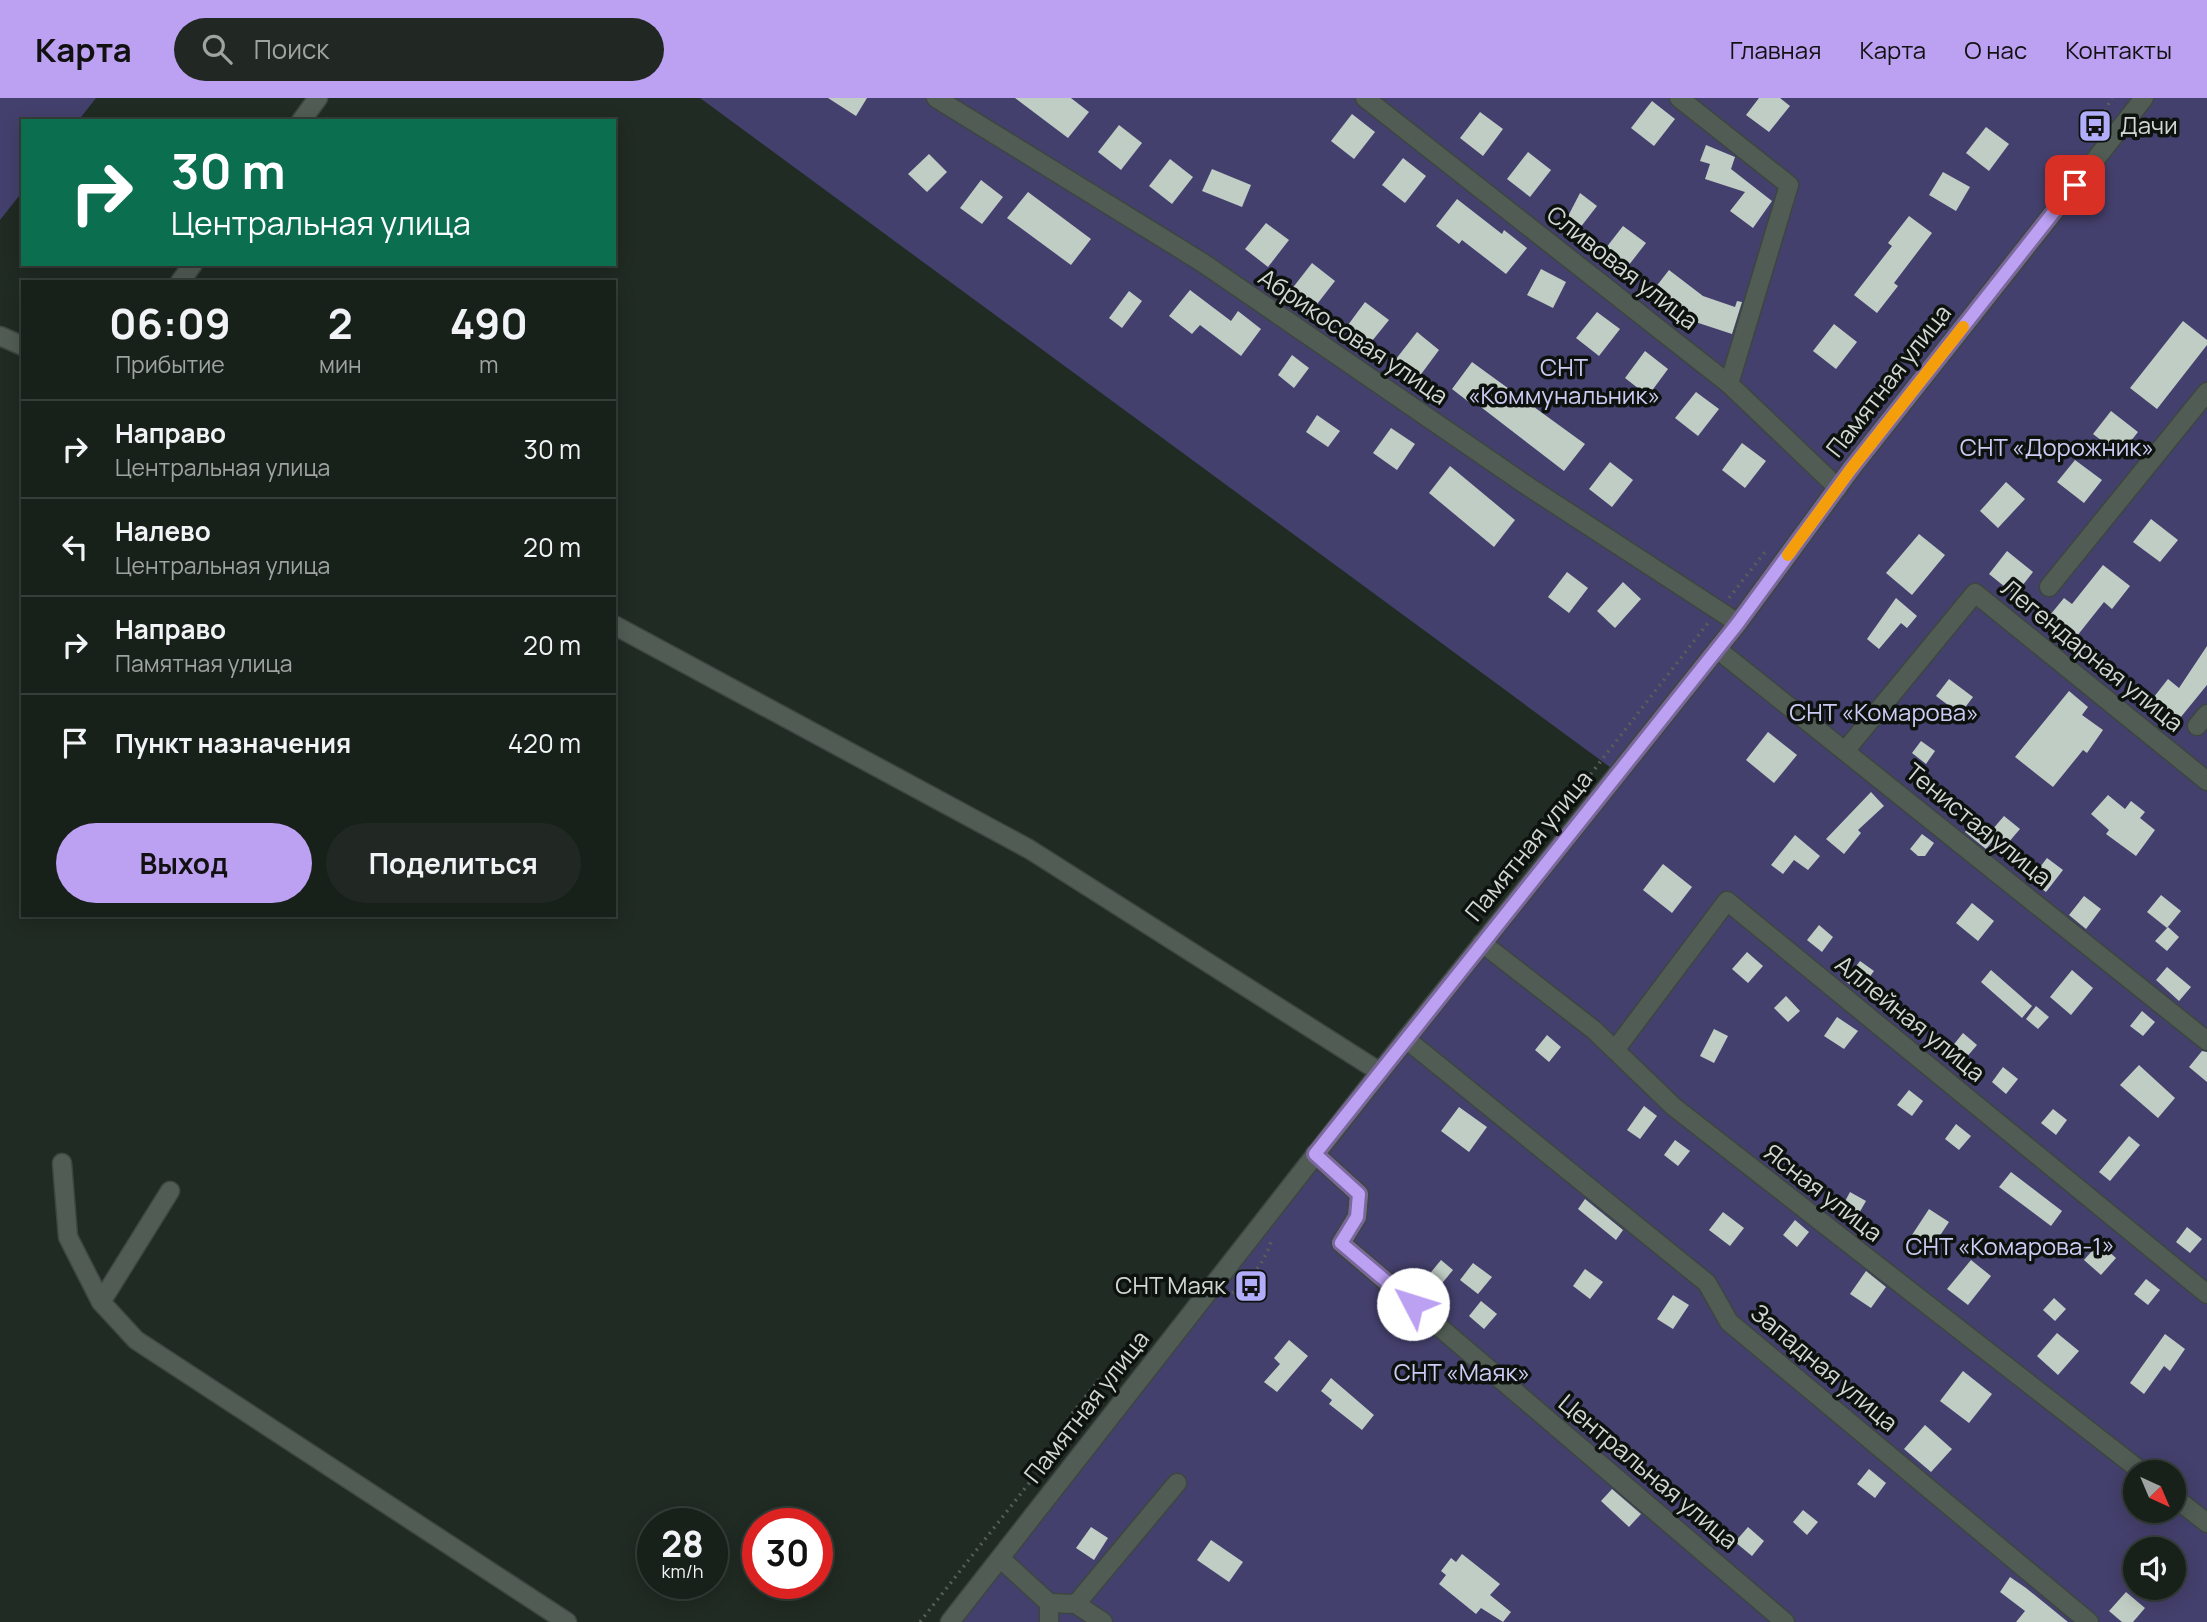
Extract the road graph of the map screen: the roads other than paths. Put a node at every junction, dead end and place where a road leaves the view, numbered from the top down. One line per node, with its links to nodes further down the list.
1 (318, 98): 6 (street)
2 (936, 98): 13 (street, Абрикосовая улица)
3 (1365, 98): 9 (street, Сливовая улица)
4 (1679, 98): 9 (street)
5 (2144, 98): 11 (street, Памятная улица)
6 (302, 119)
7 (0, 336): 8 (street)
8 (21, 345)
9 (1729, 384): 11 (street, Сливовая улица)
10 (2207, 392): 12 (street)
11 (1838, 488): 13 (street, Памятная улица)
12 (2049, 587)
13 (1738, 623): 15 (street, Памятная улица)
14 (616, 626): 22 (street)
15 (1717, 649): 16 (street, Тенистая улица); 18 (street, Памятная улица)
16 (1845, 751): 17 (street, Легендарная улица); 20 (street, Тенистая улица)
17 (2207, 781)
18 (1482, 943): 19 (street, Памятная улица); 21 (street, Ясная улица)
19 (1406, 1039): 22 (street, Памятная улица); 40 (street, Западная улица)
20 (2207, 1041)
21 (1615, 1050): 26 (street, Аллейная улица); 28 (street, Ясная улица)
22 (1380, 1072): 23 (street, Памятная улица)
23 (1315, 1154): 32 (street, Памятная улица); 39 (street, Центральная улица)
24 (62, 1163): 27 (street)
25 (170, 1191): 27 (street)
26 (2207, 1294)
27 (101, 1302): 35 (street)
28 (2127, 1460)
29 (1177, 1483): 34 (street)
30 (2186, 1506): 31 (street)
31 (2207, 1523)
32 (1001, 1559): 33 (street); 36 (street, Памятная улица)
33 (1048, 1603): 34 (street); 37 (street)
34 (1076, 1604): 38 (street)
35 (567, 1622)
36 (950, 1622)
37 (1049, 1622)
38 (1103, 1622)
39 (1785, 1622)
40 (2090, 1622)

